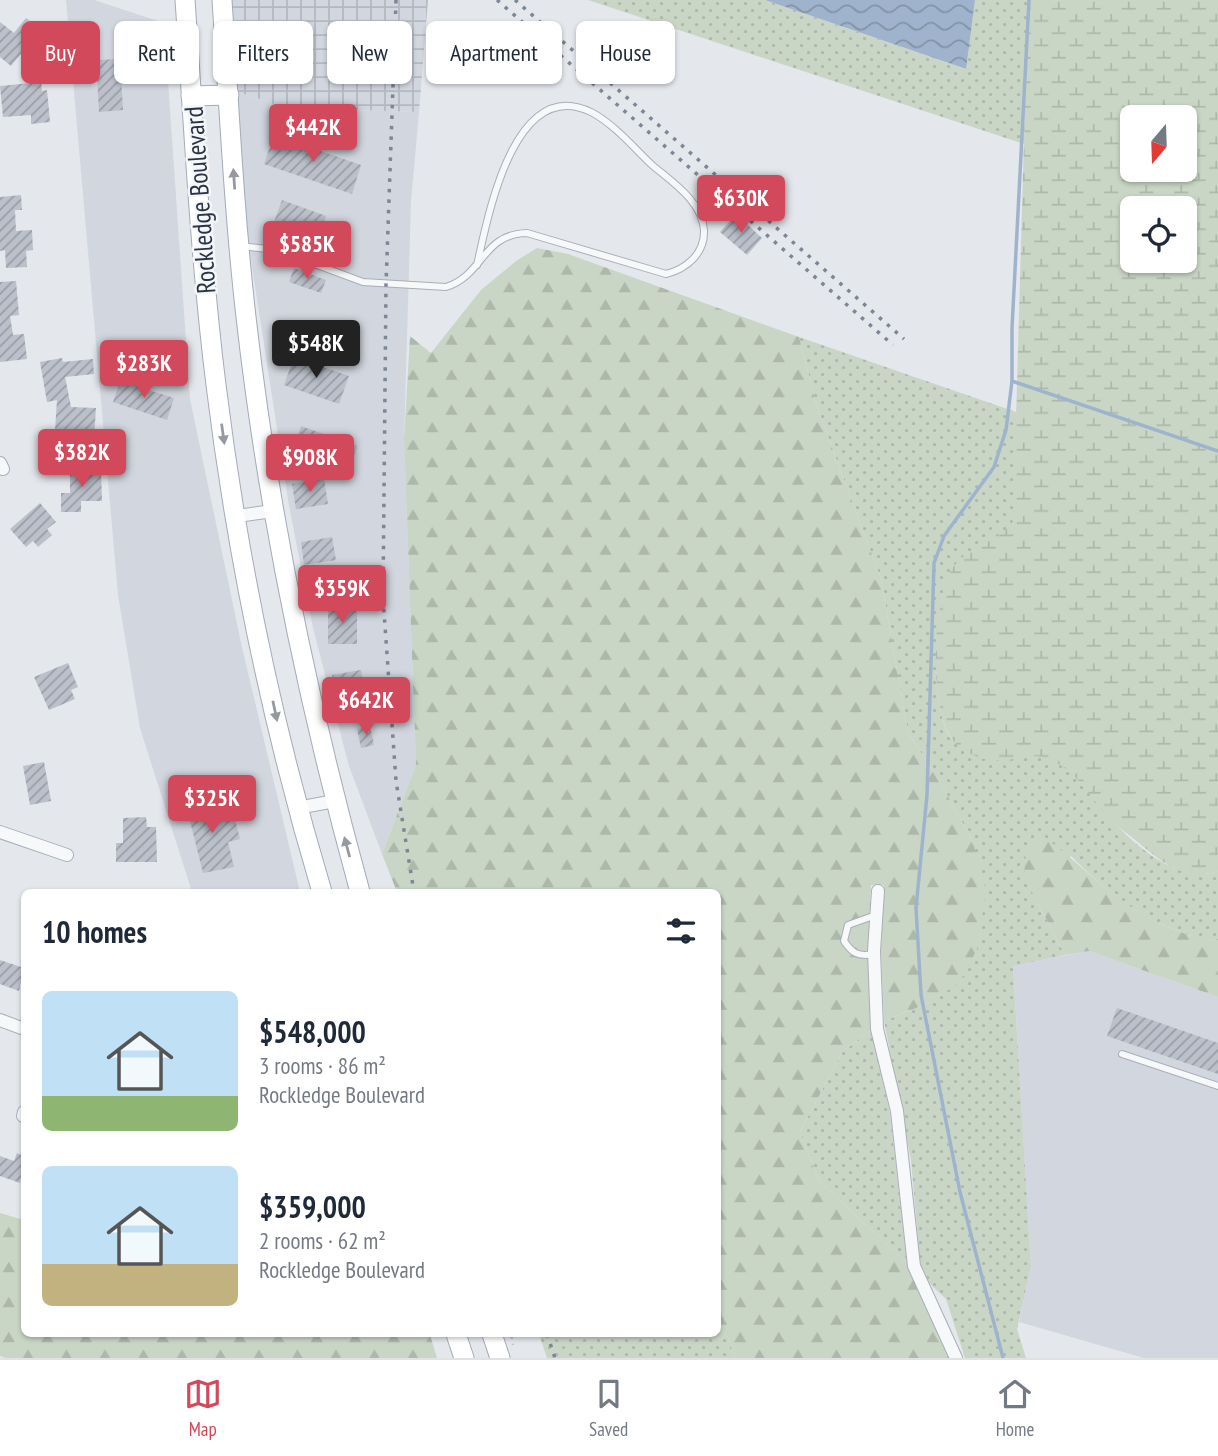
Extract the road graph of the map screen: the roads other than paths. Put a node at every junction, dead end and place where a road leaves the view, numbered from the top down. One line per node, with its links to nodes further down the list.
1 (185, 0): 4 (main road, Rockledge Boulevard)
2 (222, 0): 3 (main road, Rockledge Boulevard)
3 (229, 95): 4 (main road); 5 (main road, Rockledge Boulevard, one-way to 3)
4 (191, 96): 8 (main road, Rockledge Boulevard, one-way to 8)
5 (240, 246): 6 (lane); 7 (main road, Rockledge Boulevard)
6 (477, 265): 6 (lane)
7 (272, 511): 8 (street); 9 (main road, Rockledge Boulevard)
8 (237, 516): 10 (main road, Rockledge Boulevard, one-way to 10)
9 (335, 802): 10 (street); 14 (main road, Rockledge Boulevard, one-way to 9)
10 (297, 808): 13 (main road, Rockledge Boulevard)
11 (0, 832): 12 (street)
12 (67, 855)
13 (321, 889)
14 (359, 889)
15 (877, 891): 16 (street)
16 (876, 915): 17 (street); 17 (lane)
17 (874, 954): 26 (street)
18 (0, 1020): 19 (street)
19 (21, 1028)
20 (1122, 1054): 21 (lane)
21 (1218, 1086)
22 (457, 1337): 24 (main road)
23 (493, 1337): 25 (main road)
24 (464, 1358)
25 (500, 1358)
26 (957, 1358)

